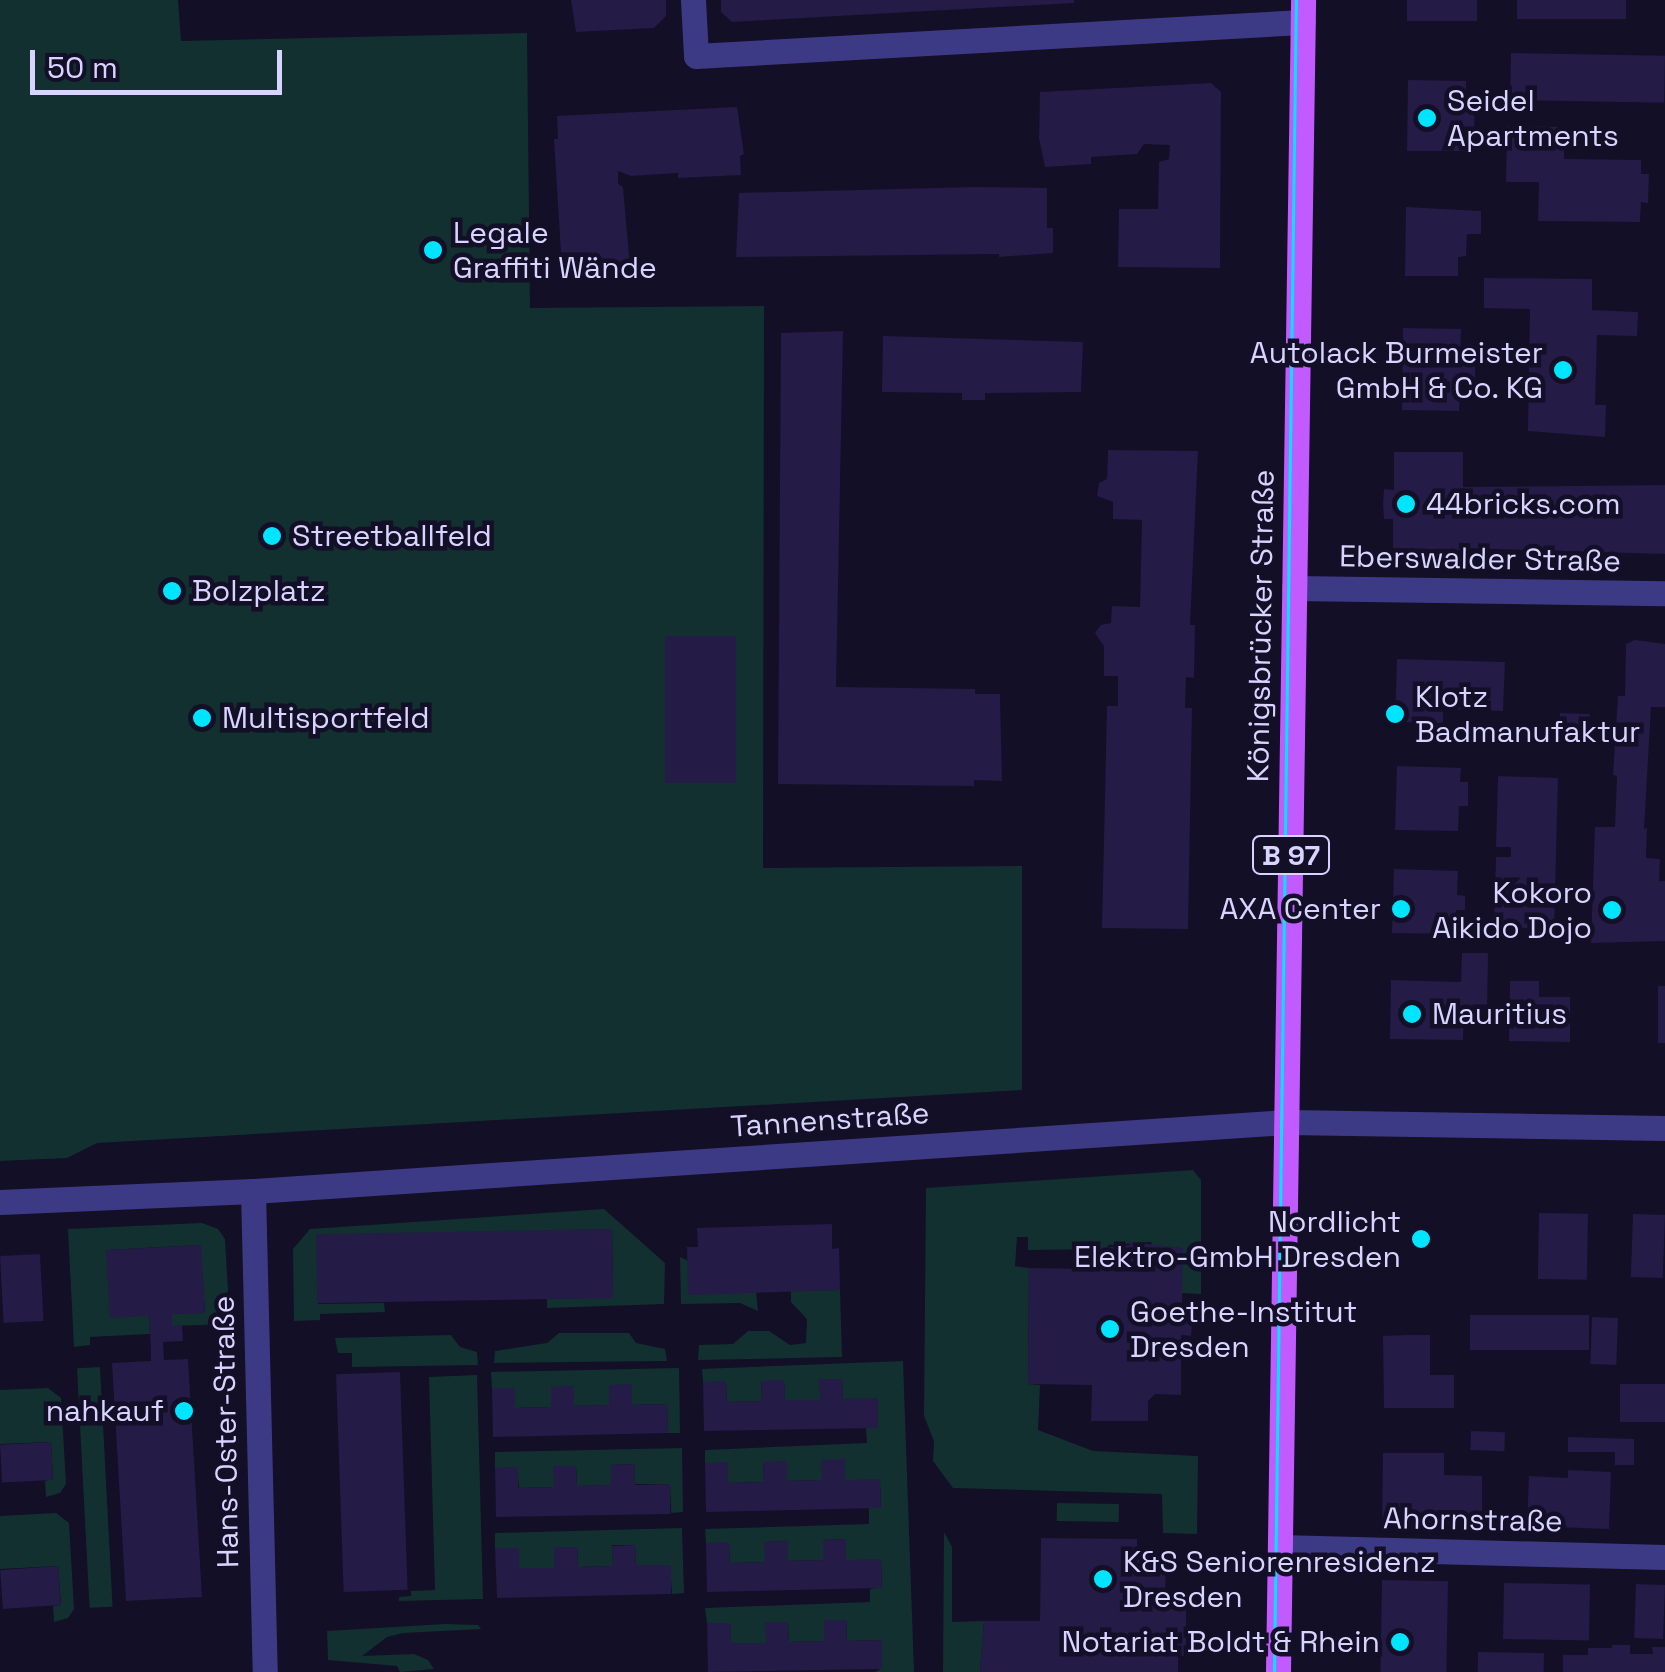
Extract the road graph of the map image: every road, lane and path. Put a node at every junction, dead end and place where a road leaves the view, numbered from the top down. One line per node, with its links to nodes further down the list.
1 (693, 0): 2 (street)
2 (1303, 11): 3 (main road, Königsbrücker Straße / B 97)
3 (1294, 588): 4 (street, Eberswalder Straße); 5 (main road, Königsbrücker Straße / B 97)
4 (1665, 593)
5 (1288, 1122): 6 (street, Tannenstraße); 7 (street, Tannenstraße); 9 (main road, Königsbrücker Straße / B 97)
6 (1665, 1128)
7 (253, 1191): 8 (street, Tannenstraße); 11 (street, Hans-Oster-Straße)
8 (0, 1202)
9 (1280, 1548): 10 (street, Ahornstraße); 12 (main road, Königsbrücker Straße / B 97)
10 (1665, 1557)
11 (265, 1672)
12 (1278, 1672)

